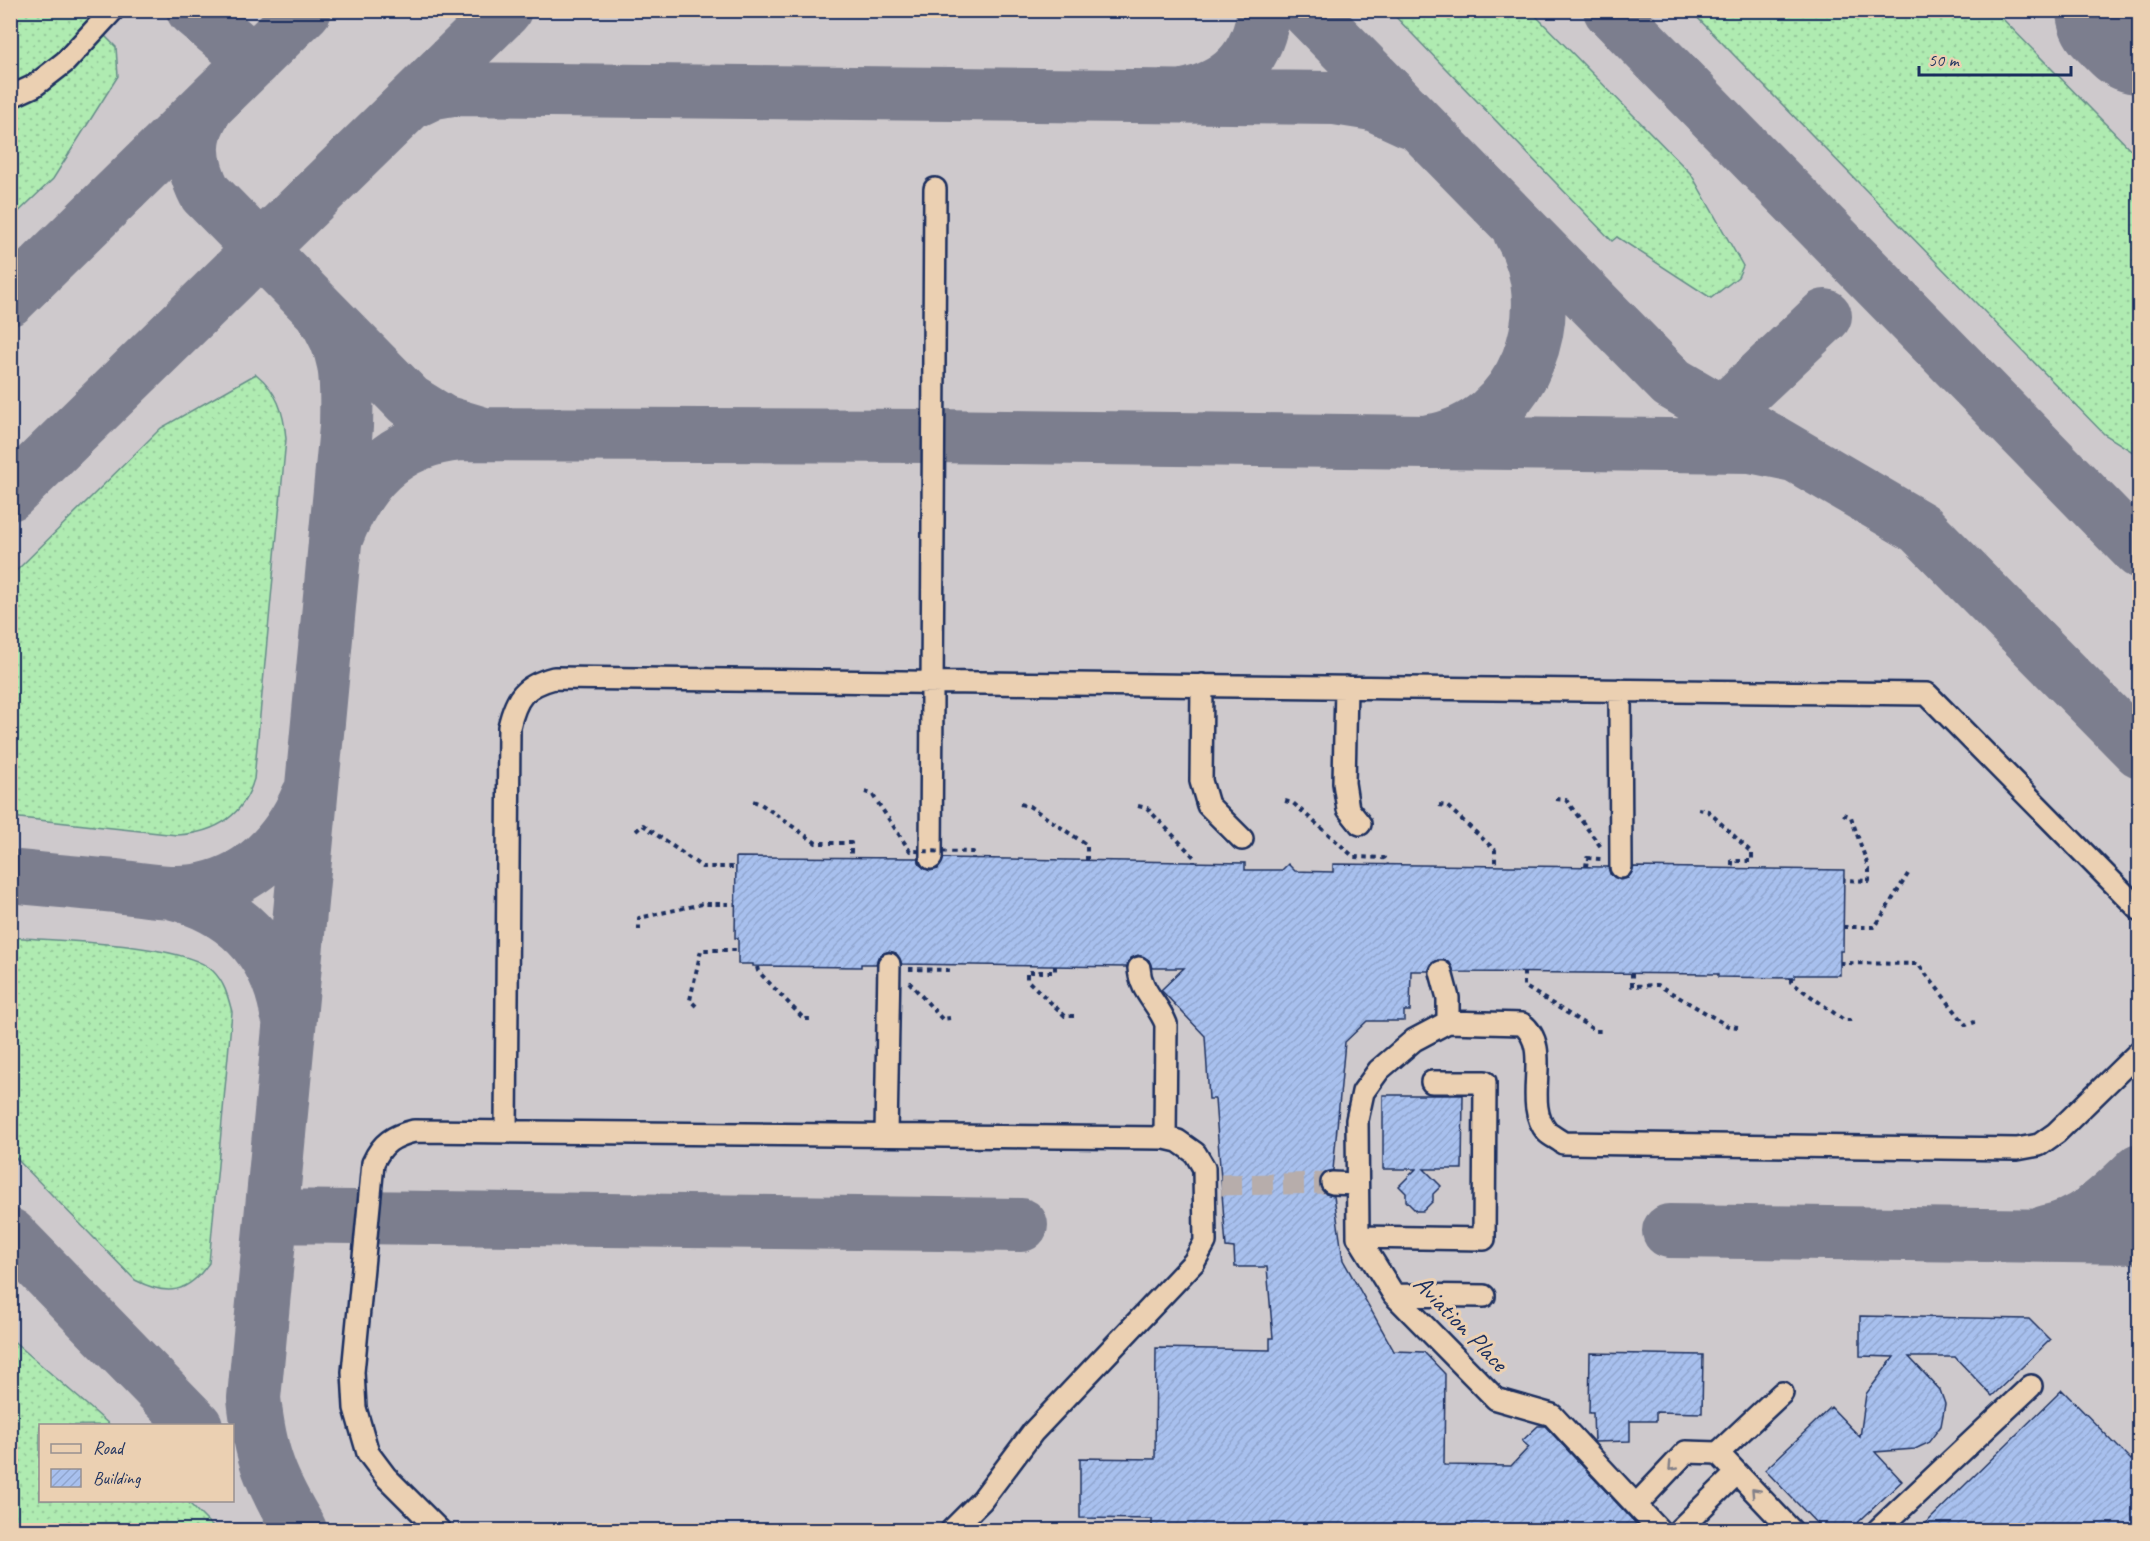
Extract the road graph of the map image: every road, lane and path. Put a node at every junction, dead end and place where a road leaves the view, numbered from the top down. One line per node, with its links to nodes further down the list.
1 (113, 10): 2 (lane)
2 (10, 97)
3 (934, 189): 4 (lane)
4 (930, 682): 5 (lane); 21 (lane); 59 (lane)
5 (1202, 685): 6 (lane); 19 (lane)
6 (1347, 687): 7 (lane); 17 (lane)
7 (1620, 690): 29 (lane); 34 (lane)
8 (865, 792): 22 (path, bridge)
9 (1556, 799): 28 (path)
10 (753, 801): 20 (path)
11 (1285, 801): 25 (path)
12 (1020, 804): 23 (path)
13 (1439, 804): 26 (path)
14 (1138, 806): 24 (path)
15 (1698, 809): 30 (path)
16 (1843, 814): 32 (path)
17 (1360, 824)
18 (636, 831): 27 (path)
19 (1242, 839)
20 (851, 857)
21 (931, 858)
22 (973, 859)
23 (1087, 860)
24 (1194, 862)
25 (1387, 865)
26 (1495, 866)
27 (736, 867)
28 (1586, 867)
29 (1621, 867)
30 (1732, 868)
31 (1908, 874): 35 (path)
32 (1844, 880)
33 (735, 904): 36 (path)
34 (2139, 910)
35 (1844, 927)
36 (639, 930)
37 (738, 950): 48 (path)
38 (1840, 963): 54 (path)
39 (889, 964): 60 (lane)
40 (948, 965): 50 (path)
41 (757, 966): 51 (path)
42 (1055, 966): 49 (path)
43 (1139, 968): 61 (lane)
44 (1441, 972): 53 (lane)
45 (1524, 972): 56 (path)
46 (1632, 973): 55 (path)
47 (1791, 978): 52 (path)
48 (696, 1006)
49 (1074, 1016)
50 (950, 1018)
51 (813, 1019)
52 (1852, 1020)
53 (1449, 1022): 57 (lane); 63 (lane)
54 (1975, 1022)
55 (1738, 1027)
56 (1605, 1031)
57 (2139, 1052)
58 (1432, 1082): 64 (lane)
59 (506, 1132): 60 (lane); 72 (lane)
60 (886, 1135): 61 (lane)
61 (1165, 1138): 73 (lane)
62 (1332, 1183): 63 (lane)
63 (1356, 1184): 64 (lane)
64 (1358, 1237): 65 (lane, Aviation Place)
65 (1394, 1294): 66 (lane); 71 (lane, Aviation Place)
66 (1484, 1296)
67 (2031, 1386): 77 (lane)
68 (1782, 1393): 69 (lane)
69 (1718, 1454): 70 (lane); 71 (lane, one-way to 71)
70 (1737, 1473): 75 (lane); 76 (lane, one-way to 70)
71 (1635, 1505): 74 (lane, Aviation Place)
72 (439, 1530)
73 (952, 1530)
74 (1659, 1530)
75 (1679, 1530)
76 (1791, 1530)
77 (1878, 1530)

